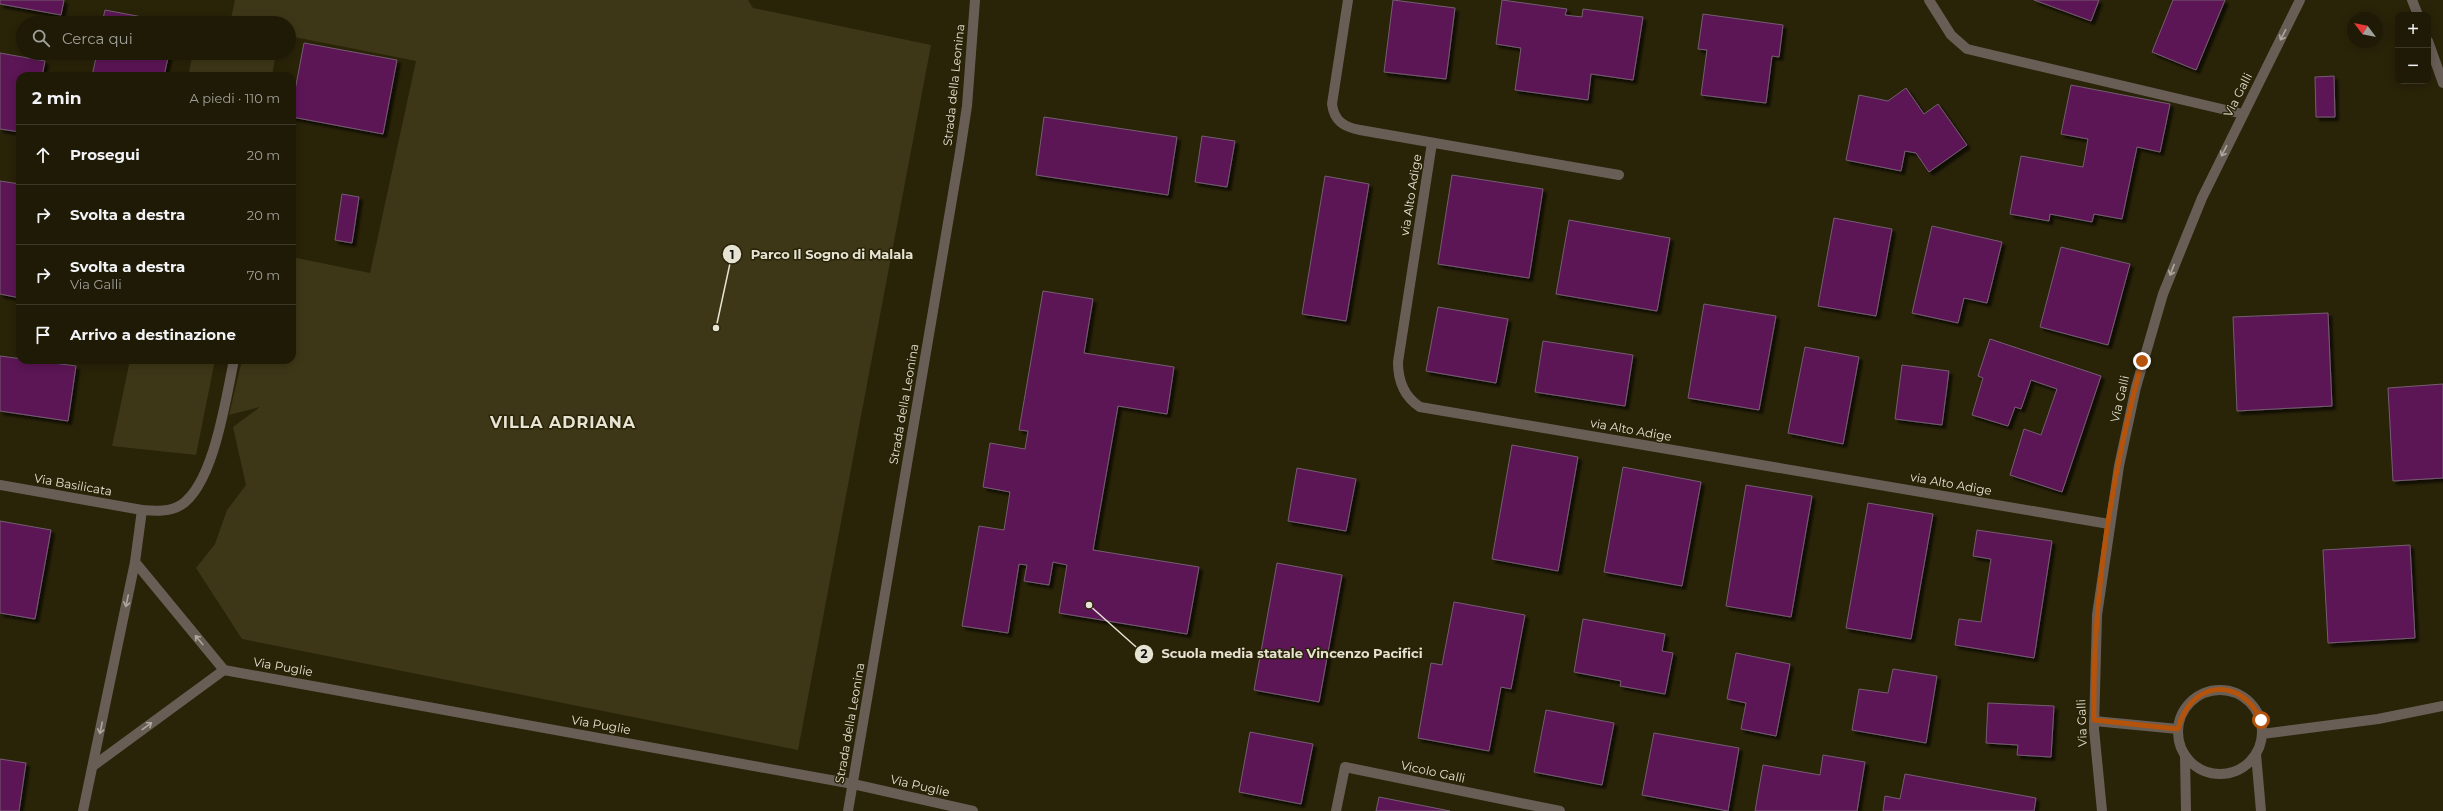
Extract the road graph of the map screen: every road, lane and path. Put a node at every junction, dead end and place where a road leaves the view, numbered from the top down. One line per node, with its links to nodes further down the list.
1 (975, 0): 25 (street, Strada della Leonina)
2 (1348, 0): 10 (street)
3 (1929, 0): 9 (street)
4 (2300, 0): 9 (street, Via Galli, one-way to 9)
5 (2412, 0): 6 (street)
6 (2417, 12)
7 (2430, 48): 8 (street)
8 (2443, 83)
9 (2243, 114): 15 (street, Via Galli, one-way to 15)
10 (1432, 143): 11 (street); 15 (street, via Alto Adige)
11 (1619, 175)
12 (233, 364): 14 (street, Via Basilicata)
13 (0, 486): 14 (street, Via Basilicata)
14 (142, 510): 16 (street)
15 (2110, 524): 19 (street, Via Galli)
16 (135, 562): 17 (street, one-way to 16); 24 (street, one-way to 24)
17 (224, 670): 24 (street, one-way to 17); 25 (street, Via Puglie)
18 (2443, 706): 21 (street)
19 (2094, 720): 20 (street); 31 (street, Via Galli)
20 (2178, 729): 21 (street); 23 (street)
21 (2262, 734): 22 (street)
22 (2256, 754): 23 (street); 33 (street)
23 (2185, 755): 32 (street)
24 (93, 766): 26 (street)
25 (853, 784): 27 (street, Strada della Leonina); 28 (street, Via Puglie)
26 (83, 811)
27 (848, 811)
28 (973, 811)
29 (1336, 811): 30 (street, Vicolo Galli)
30 (1560, 811)
31 (2102, 811)
32 (2186, 811)
33 (2261, 811)

